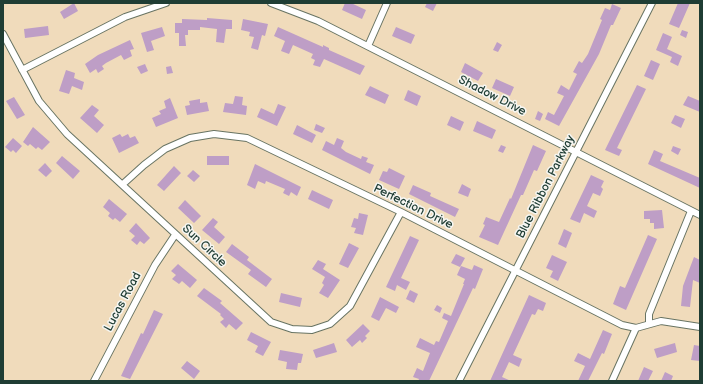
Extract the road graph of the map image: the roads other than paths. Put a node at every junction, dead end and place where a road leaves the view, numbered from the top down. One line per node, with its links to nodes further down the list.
1 (166, 3): 7 (street)
2 (271, 3): 6 (street, Shadow Drive)
3 (387, 3): 6 (street)
4 (652, 3): 8 (street, Blue Ribbon Parkway)
5 (3, 34): 7 (street, Sun Circle)
6 (368, 46): 8 (street, Shadow Drive)
7 (22, 70): 9 (street, Sun Circle)
8 (576, 151): 10 (street, Shadow Drive); 14 (street, Blue Ribbon Parkway)
9 (123, 184): 11 (street, Perfection Drive); 13 (street, Sun Circle)
10 (691, 211): 12 (street, Shadow Drive); 15 (street)
11 (401, 212): 13 (street, Sun Circle); 14 (street, Perfection Drive)
12 (700, 215)
13 (175, 235): 18 (street, Lucas Road)
14 (516, 271): 17 (street, Perfection Drive); 19 (street, Blue Ribbon Parkway)
15 (649, 324): 16 (street); 17 (street)
16 (700, 327)
17 (636, 328): 20 (street)
18 (94, 381)
19 (459, 381)
20 (612, 381)

